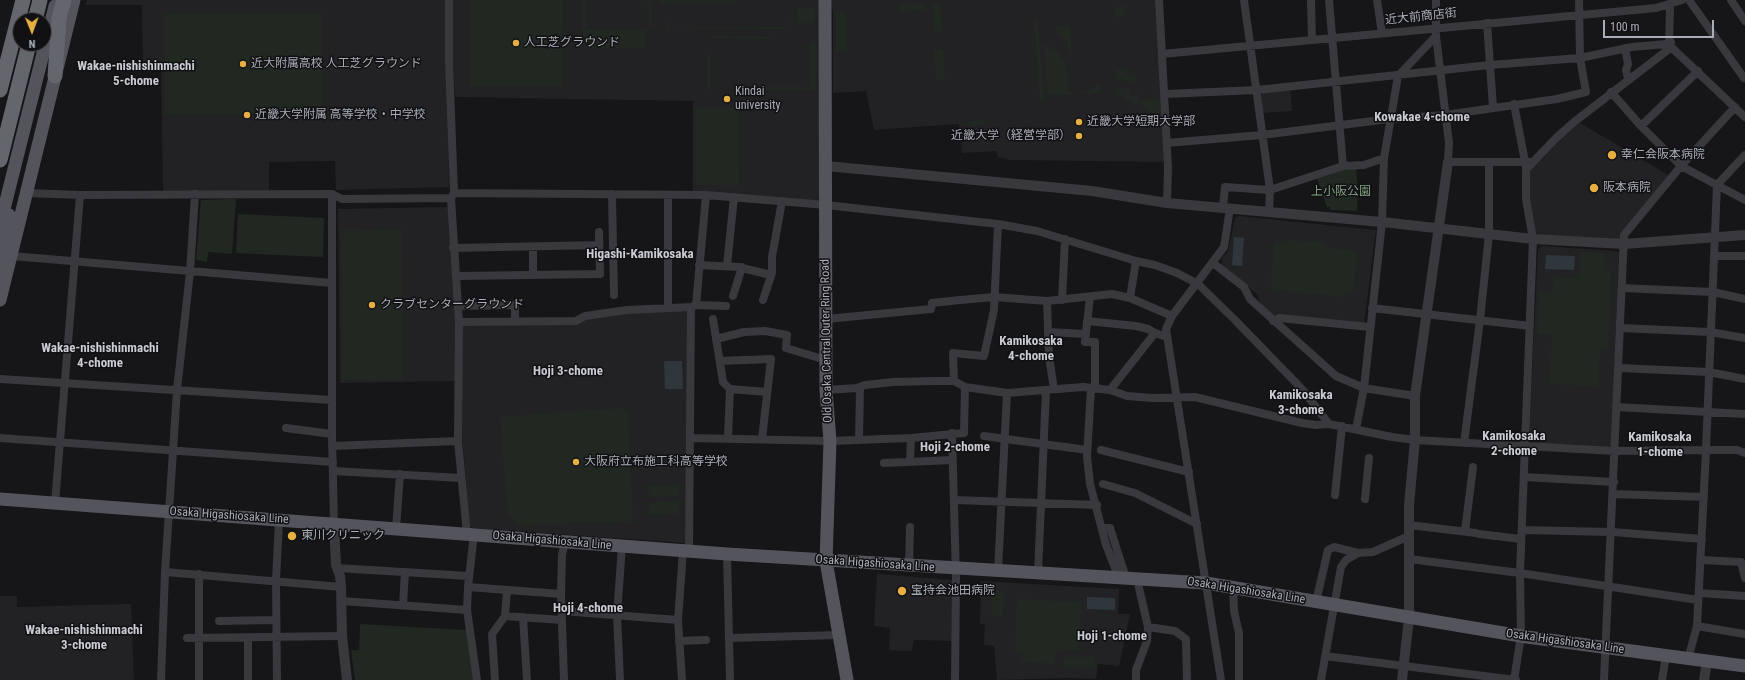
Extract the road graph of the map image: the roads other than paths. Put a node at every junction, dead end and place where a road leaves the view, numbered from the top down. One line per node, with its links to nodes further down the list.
1 (23, 0): 40 (highway)
2 (40, 0): 18 (highway)
3 (57, 0): 63 (main road)
4 (64, 0): 35 (highway)
5 (74, 0): 35 (main road)
6 (449, 0): 73 (street)
7 (825, 0): 60 (main road, Old Osaka Central Outer Ring Road)
8 (1159, 0): 30 (street)
9 (1244, 0): 27 (street)
10 (1311, 0): 25 (street)
11 (1329, 0): 24 (street)
12 (1378, 0): 23 (street)
13 (1436, 0): 22 (street)
14 (1578, 0): 19 (street)
15 (1689, 0): 37 (street)
16 (1731, 0): 20 (street)
17 (1675, 2): 19 (street, 近大前商店街); 26 (street)
18 (37, 12)
19 (1578, 14): 21 (street, 近大前商店街); 31 (street)
20 (1745, 21)
21 (1487, 23): 22 (street, 近大前商店街); 32 (street)
22 (1436, 32): 23 (street, 近大前商店街); 33 (street); 36 (street)
23 (1382, 33): 24 (street, 近大前商店街)
24 (1332, 38): 25 (street, 近大前商店街); 39 (street)
25 (1312, 40): 27 (street, 近大前商店街)
26 (1670, 44): 28 (street); 34 (street); 38 (street)
27 (1251, 46): 30 (street, 近大前商店街); 41 (street)
28 (1625, 48): 31 (street); 38 (street)
29 (27, 52): 56 (highway)
30 (1162, 54): 43 (street)
31 (1580, 58): 32 (street); 44 (street)
32 (1490, 66): 33 (street); 45 (street)
33 (1440, 71): 36 (street); 47 (street)
34 (1698, 71): 46 (street); 51 (street)
35 (55, 76): 66 (main road)
36 (1398, 76): 39 (street); 49 (street)
37 (1744, 78)
38 (1628, 79): 42 (street)
39 (1335, 82): 41 (street); 50 (street)
40 (0, 90)
41 (1257, 90): 43 (street); 52 (street)
42 (1611, 92): 51 (street); 59 (street)
43 (1165, 94): 53 (street)
44 (1514, 104): 45 (street); 59 (street)
45 (1493, 107): 47 (street)
46 (1735, 107): 48 (street); 62 (street)
47 (1445, 115): 49 (street); 57 (street)
48 (1745, 117)
49 (1390, 119): 50 (street); 55 (street)
50 (1340, 126): 52 (street); 61 (street)
51 (1641, 126): 62 (street)
52 (1262, 135): 53 (street); 65 (street)
53 (1167, 143): 77 (street)
54 (1745, 155): 64 (street)
55 (1384, 158): 61 (street); 81 (street)
56 (0, 160)
57 (1448, 162): 58 (street); 84 (street)
58 (1489, 163): 59 (street); 86 (street)
59 (1528, 165): 90 (street)
60 (826, 166): 77 (street); 78 (main road, Old Osaka Central Outer Ring Road)
61 (1343, 166): 65 (street)
62 (1681, 166): 64 (street); 91 (street)
63 (15, 169): 83 (main road); 107 (main road)
64 (1717, 185): 75 (street); 88 (street)
65 (1270, 190): 79 (street); 80 (street)
66 (27, 193): 71 (street); 95 (main road)
67 (195, 194): 68 (street); 71 (street); 104 (street)
68 (332, 194): 73 (street); 109 (street)
69 (612, 194): 70 (street); 73 (street); 113 (street)
70 (668, 194): 72 (street); 126 (street)
71 (80, 195): 99 (street)
72 (706, 195): 74 (street); 101 (street)
73 (453, 196): 94 (street)
74 (734, 197): 76 (street); 102 (street)
75 (1745, 200)
76 (782, 201): 78 (street); 106 (street)
77 (1167, 203): 79 (street)
78 (826, 205): 82 (street); 131 (main road, Old Osaka Central Outer Ring Road)
79 (1227, 208): 80 (street); 100 (street)
80 (1269, 211): 81 (street)
81 (1382, 222): 84 (street); 127 (street)
82 (998, 224): 89 (street); 115 (street)
83 (0, 225)
84 (1437, 228): 86 (street); 128 (street)
85 (599, 232): 92 (street)
86 (1489, 234): 90 (street); 132 (street)
87 (1745, 235): 88 (street)
88 (1715, 237): 91 (street); 96 (street)
89 (1064, 239): 98 (street); 121 (street)
90 (1533, 239): 91 (street); 137 (street)
91 (1624, 244): 111 (street)
92 (599, 245): 93 (street); 105 (street)
93 (533, 247): 94 (street); 105 (street)
94 (454, 248): 108 (street)
95 (12, 256): 99 (street); 119 (main road)
96 (1714, 256): 97 (street); 112 (street)
97 (1745, 256)
98 (1136, 261): 110 (street); 117 (street)
99 (74, 262): 104 (street); 154 (street)
100 (1213, 263): 110 (street); 133 (street)
101 (699, 265): 102 (street); 124 (street)
102 (727, 266): 103 (street)
103 (742, 267): 106 (street); 114 (street)
104 (190, 272): 109 (street); 160 (street)
105 (533, 275): 108 (street)
106 (771, 275): 120 (street)
107 (0, 276)
108 (457, 276): 123 (street)
109 (332, 283): 168 (street)
110 (1198, 284): 129 (street); 172 (street)
111 (1622, 288): 112 (street); 139 (street)
112 (1713, 292): 118 (street); 141 (street)
113 (614, 295)
114 (734, 296)
115 (994, 297): 122 (street); 131 (street); 153 (street)
116 (1090, 297): 117 (street); 121 (street); 136 (street)
117 (1130, 298): 129 (street)
118 (1745, 299)
119 (0, 300)
120 (763, 300)
121 (1062, 300): 122 (street)
122 (1047, 301): 140 (street)
123 (458, 306): 134 (street); 135 (street)
124 (694, 306): 125 (street); 126 (street); 180 (street)
125 (726, 306)
126 (668, 308): 135 (street)
127 (1372, 308): 128 (street); 138 (street)
128 (1427, 314): 132 (street); 166 (street)
129 (1172, 316): 144 (street)
130 (713, 319): 146 (street)
131 (826, 319): 147 (main road, Old Osaka Central Outer Ring Road)
132 (1480, 320): 137 (street); 190 (street)
133 (1273, 321): 138 (street); 158 (street)
134 (458, 322): 135 (street); 187 (street)
135 (515, 322)
136 (1087, 322): 142 (street); 143 (street)
137 (1530, 326): 193 (street)
138 (1370, 328): 158 (street)
139 (1621, 328): 141 (street); 149 (street)
140 (1048, 332): 143 (street); 159 (street)
141 (1710, 332): 145 (street); 150 (street)
142 (1155, 333): 144 (street); 163 (street)
143 (1086, 334): 157 (street)
144 (1167, 337): 167 (street)
145 (1745, 338)
146 (716, 339): 147 (street); 148 (street)
147 (826, 360): 162 (main road, Old Osaka Central Outer Ring Road)
148 (720, 361): 161 (street); 164 (street)
149 (1619, 368): 150 (street); 169 (street)
150 (1709, 372): 152 (street); 170 (street)
151 (0, 379): 154 (street)
152 (1745, 379)
153 (954, 381): 155 (street); 156 (street)
154 (64, 384): 160 (street); 189 (street)
155 (860, 387): 162 (street); 185 (street)
156 (965, 387): 165 (street); 176 (street)
157 (1093, 388): 159 (street); 163 (street); 195 (street)
158 (1364, 388): 166 (street); 175 (street)
159 (1050, 389): 165 (street); 192 (street)
160 (177, 390): 168 (street); 194 (street)
161 (730, 390): 164 (street); 181 (street)
162 (826, 390): 188 (main road, Old Osaka Central Outer Ring Road)
163 (1110, 390): 167 (street)
164 (767, 392): 183 (street)
165 (1007, 393): 184 (street)
166 (1415, 396): 186 (street)
167 (1177, 398): 172 (street); 207 (street)
168 (332, 400): 177 (street)
169 (1616, 407): 170 (street); 198 (street)
170 (1707, 411): 171 (street); 197 (street)
171 (1745, 414)
172 (1329, 424): 173 (street)
173 (1342, 426): 175 (street); 214 (street)
174 (286, 428): 177 (street)
175 (1356, 429): 186 (street)
176 (952, 433): 182 (street); 201 (street)
177 (332, 434): 191 (street)
178 (984, 436): 184 (street)
179 (0, 438): 189 (street)
180 (690, 438): 181 (street); 239 (street)
181 (728, 438): 183 (street)
182 (911, 438): 185 (street); 202 (street)
183 (762, 439): 188 (street)
184 (1004, 439): 192 (street); 219 (street)
185 (859, 440): 188 (street)
186 (1415, 440): 190 (street); 227 (street)
187 (458, 441): 191 (street); 210 (street)
188 (830, 441): 244 (main road, Old Osaka Central Outer Ring Road)
189 (59, 442): 194 (street); 220 (street)
190 (1464, 444): 193 (street)
191 (332, 446): 203 (street)
192 (1044, 446): 195 (street); 221 (street)
193 (1525, 447): 198 (street); 209 (street)
194 (174, 450): 203 (street); 223 (street)
195 (1087, 450): 222 (street)
196 (1101, 450): 207 (street)
197 (1706, 450): 198 (street); 199 (street); 215 (street)
198 (1615, 451): 211 (street)
199 (1745, 452)
200 (1369, 458): 217 (street)
201 (953, 460): 202 (street); 218 (street)
202 (910, 461): 204 (street)
203 (333, 462): 206 (street)
204 (884, 463)
205 (1473, 467): 231 (street)
206 (333, 471): 208 (street); 226 (street)
207 (1189, 472): 225 (street)
208 (400, 474): 210 (street); 229 (street)
209 (1524, 477): 211 (street); 230 (street)
210 (461, 478): 233 (street)
211 (1614, 482): 213 (street)
212 (1103, 484): 225 (street)
213 (1613, 494): 215 (street); 232 (street)
214 (1335, 495)
215 (1704, 497): 236 (street)
216 (0, 499): 220 (main road, Osaka Higashiosaka Line)
217 (1365, 499)
218 (954, 500): 219 (street); 247 (street)
219 (1002, 502): 221 (street); 248 (street)
220 (54, 503): 223 (main road, Osaka Higashiosaka Line)
221 (1041, 503): 222 (street); 251 (street)
222 (1097, 505): 255 (street)
223 (170, 512): 224 (main road, Osaka Higashiosaka Line); 249 (street)
224 (279, 520): 226 (main road, Osaka Higashiosaka Line); 257 (street)
225 (1197, 524): 258 (street)
226 (334, 525): 229 (main road, Osaka Higashiosaka Line); 246 (street)
227 (1409, 525): 231 (street); 234 (street)
228 (910, 528): 245 (street)
229 (396, 529): 233 (main road, Osaka Higashiosaka Line)
230 (1522, 530): 232 (street); 235 (street)
231 (1465, 532): 235 (street)
232 (1612, 532): 236 (street); 262 (street)
233 (470, 534): 237 (main road, Osaka Higashiosaka Line); 254 (street)
234 (1409, 536): 240 (street); 242 (street)
235 (1521, 539): 252 (street)
236 (1702, 539): 243 (street)
237 (565, 542): 238 (main road, Osaka Higashiosaka Line); 264 (street)
238 (622, 546): 239 (main road, Osaka Higashiosaka Line); 272 (street)
239 (686, 551): 241 (main road, Osaka Higashiosaka Line); 278 (street)
240 (1358, 553): 268 (street); 270 (street)
241 (727, 554): 244 (main road, Osaka Higashiosaka Line); 290 (street)
242 (1409, 559): 252 (street); 276 (street)
243 (1700, 560): 256 (street); 266 (street)
244 (826, 561): 245 (main road, Osaka Higashiosaka Line); 283 (main road, Old Osaka Central Outer Ring Road)
245 (909, 566): 247 (main road, Osaka Higashiosaka Line)
246 (337, 568): 250 (street); 259 (street)
247 (955, 569): 248 (main road, Osaka Higashiosaka Line); 314 (street)
248 (998, 571): 251 (main road, Osaka Higashiosaka Line)
249 (165, 572): 253 (street); 301 (street)
250 (404, 572): 254 (street); 269 (street)
251 (1038, 573): 255 (main road, Osaka Higashiosaka Line)
252 (1520, 573): 262 (street); 285 (street)
253 (198, 574): 257 (street); 287 (street)
254 (469, 576): 260 (street)
255 (1128, 578): 258 (main road, Osaka Higashiosaka Line); 281 (street)
256 (1745, 578)
257 (276, 580): 259 (street); 277 (street)
258 (1206, 582): 261 (main road, Osaka Higashiosaka Line); 317 (street)
259 (341, 587): 267 (street)
260 (468, 587): 263 (street); 271 (street)
261 (1233, 587): 268 (main road, Osaka Higashiosaka Line); 318 (street)
262 (1609, 587): 266 (street); 293 (street)
263 (507, 590): 264 (street); 273 (street)
264 (561, 594): 274 (street)
265 (1745, 596): 266 (street)
266 (1698, 597): 280 (street)
267 (342, 601): 269 (street); 284 (street)
268 (1316, 602): 270 (main road, Osaka Higashiosaka Line)
269 (403, 605): 271 (street)
270 (1334, 605): 276 (main road, Osaka Higashiosaka Line); 294 (street)
271 (467, 610): 306 (street)
272 (616, 615): 274 (street); 278 (street); 310 (street)
273 (505, 616): 275 (street); 307 (street)
274 (562, 616): 275 (street); 309 (street)
275 (524, 617): 308 (street)
276 (1409, 618): 285 (main road, Osaka Higashiosaka Line); 298 (street)
277 (276, 620): 279 (street); 289 (street)
278 (678, 620): 292 (street)
279 (219, 621)
280 (1697, 626): 282 (street); 296 (street)
281 (1148, 627): 315 (street); 316 (street)
282 (1745, 634)
283 (840, 635): 290 (street); 313 (main road, Old Osaka Central Outer Ring Road)
284 (342, 636): 289 (street); 305 (street)
285 (1521, 636): 293 (main road, Osaka Higashiosaka Line); 321 (street)
286 (187, 638): 287 (street)
287 (198, 638): 288 (street); 302 (street)
288 (248, 638): 289 (street); 303 (street)
289 (276, 638): 304 (street)
290 (729, 638): 312 (street)
291 (706, 640): 292 (street)
292 (679, 641): 311 (street)
293 (1605, 649): 295 (main road, Osaka Higashiosaka Line); 322 (street)
294 (1325, 656): 298 (street); 319 (street)
295 (1666, 656): 296 (main road, Osaka Higashiosaka Line); 323 (street)
296 (1688, 659): 297 (main road, Osaka Higashiosaka Line)
297 (1707, 662): 299 (main road, Osaka Higashiosaka Line); 324 (street)
298 (1404, 666): 300 (street); 320 (street)
299 (1745, 666)
300 (1498, 679): 321 (street)
301 (161, 680)
302 (199, 680)
303 (248, 680)
304 (277, 680)
305 (348, 680)
306 (476, 680)
307 (495, 680)
308 (527, 680)
309 (564, 680)
310 (620, 680)
311 (682, 680)
312 (730, 680)
313 (847, 680)
314 (955, 680)
315 (1136, 680)
316 (1187, 680)
317 (1221, 680)
318 (1238, 680)
319 (1321, 680)
320 (1402, 680)
321 (1515, 680)
322 (1604, 680)
323 (1662, 680)
324 (1704, 680)

